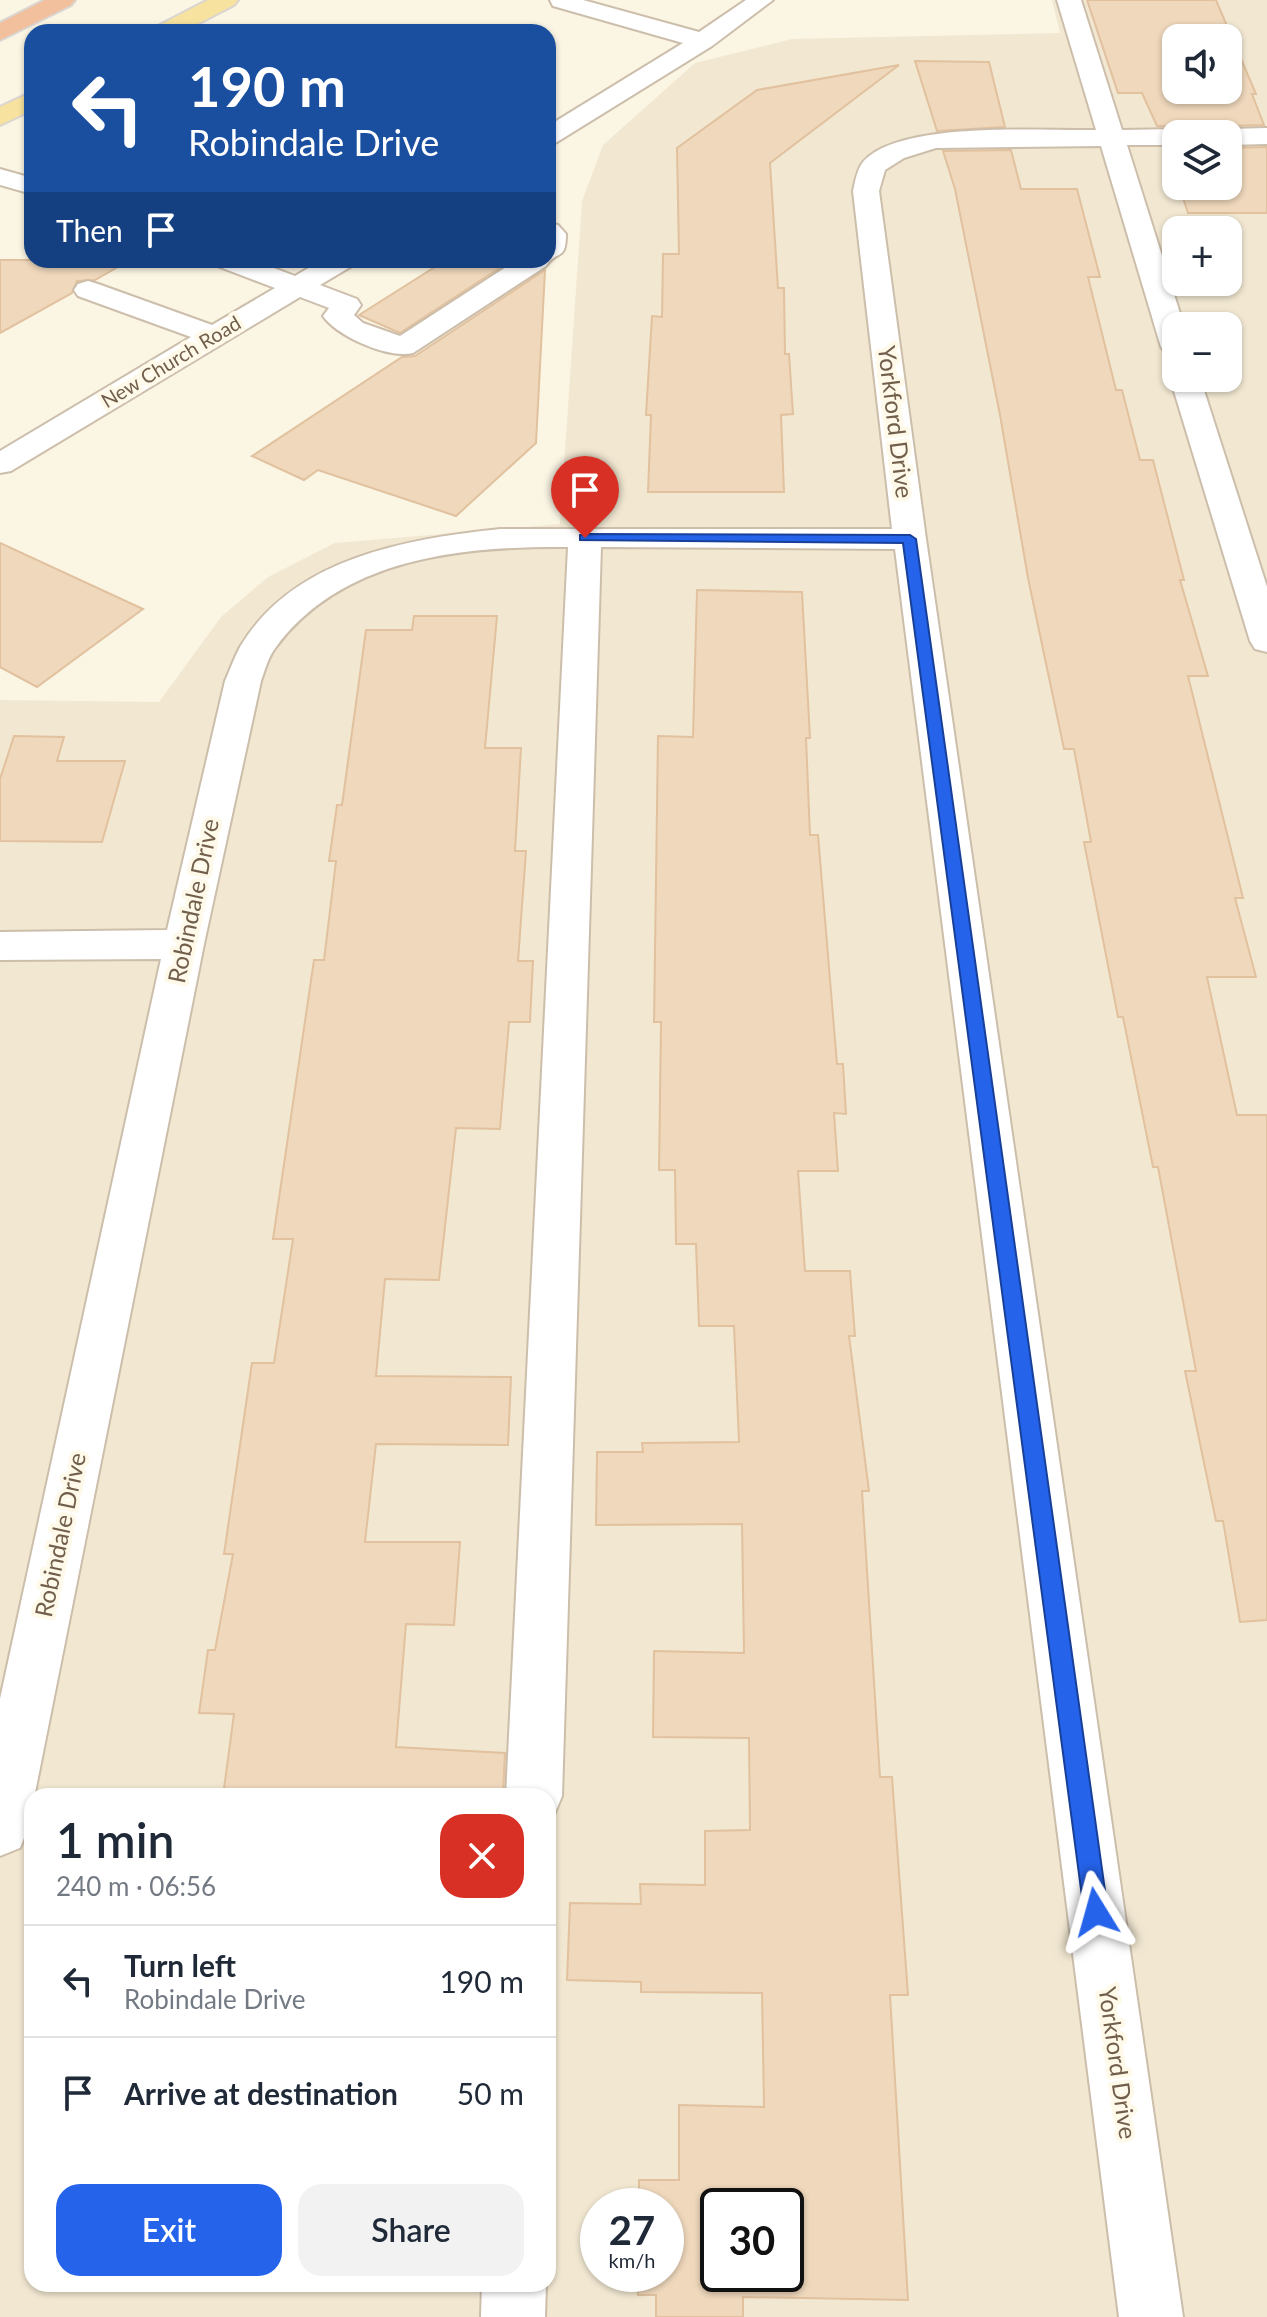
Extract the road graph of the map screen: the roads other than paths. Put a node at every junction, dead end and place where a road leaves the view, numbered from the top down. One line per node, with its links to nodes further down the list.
1 (63, 0): 7 (highway)
2 (226, 0): 6 (main road)
3 (761, 0): 8 (street)
4 (1069, 0): 13 (street)
5 (561, 1): 8 (street)
6 (180, 24)
7 (0, 33)
8 (703, 41): 11 (street)
9 (24, 104): 10 (main road)
10 (0, 117)
11 (556, 132)
12 (1267, 136): 15 (street)
13 (1111, 137): 14 (street, Yorkford Drive); 23 (street); 28 (street, Yorkford Drive)
14 (1162, 137)
15 (1242, 137)
16 (0, 177): 17 (street)
17 (24, 184)
18 (250, 268): 21 (street)
19 (328, 268): 21 (street, New Church Road)
20 (524, 268): 21 (street)
21 (299, 285): 24 (street, New Church Road)
22 (88, 290): 24 (street)
23 (1165, 312)
24 (215, 336): 26 (street, New Church Road)
25 (1189, 392): 29 (street)
26 (0, 464)
27 (585, 538): 28 (street, Robindale Drive); 30 (street, Robindale Drive); 32 (street)
28 (910, 539): 36 (street, Yorkford Drive)
29 (1267, 641)
30 (184, 944): 31 (street); 33 (street, Robindale Drive)
31 (0, 946)
32 (534, 1788)
33 (0, 1828)
34 (514, 2292): 35 (street)
35 (513, 2317)
36 (1151, 2317)

